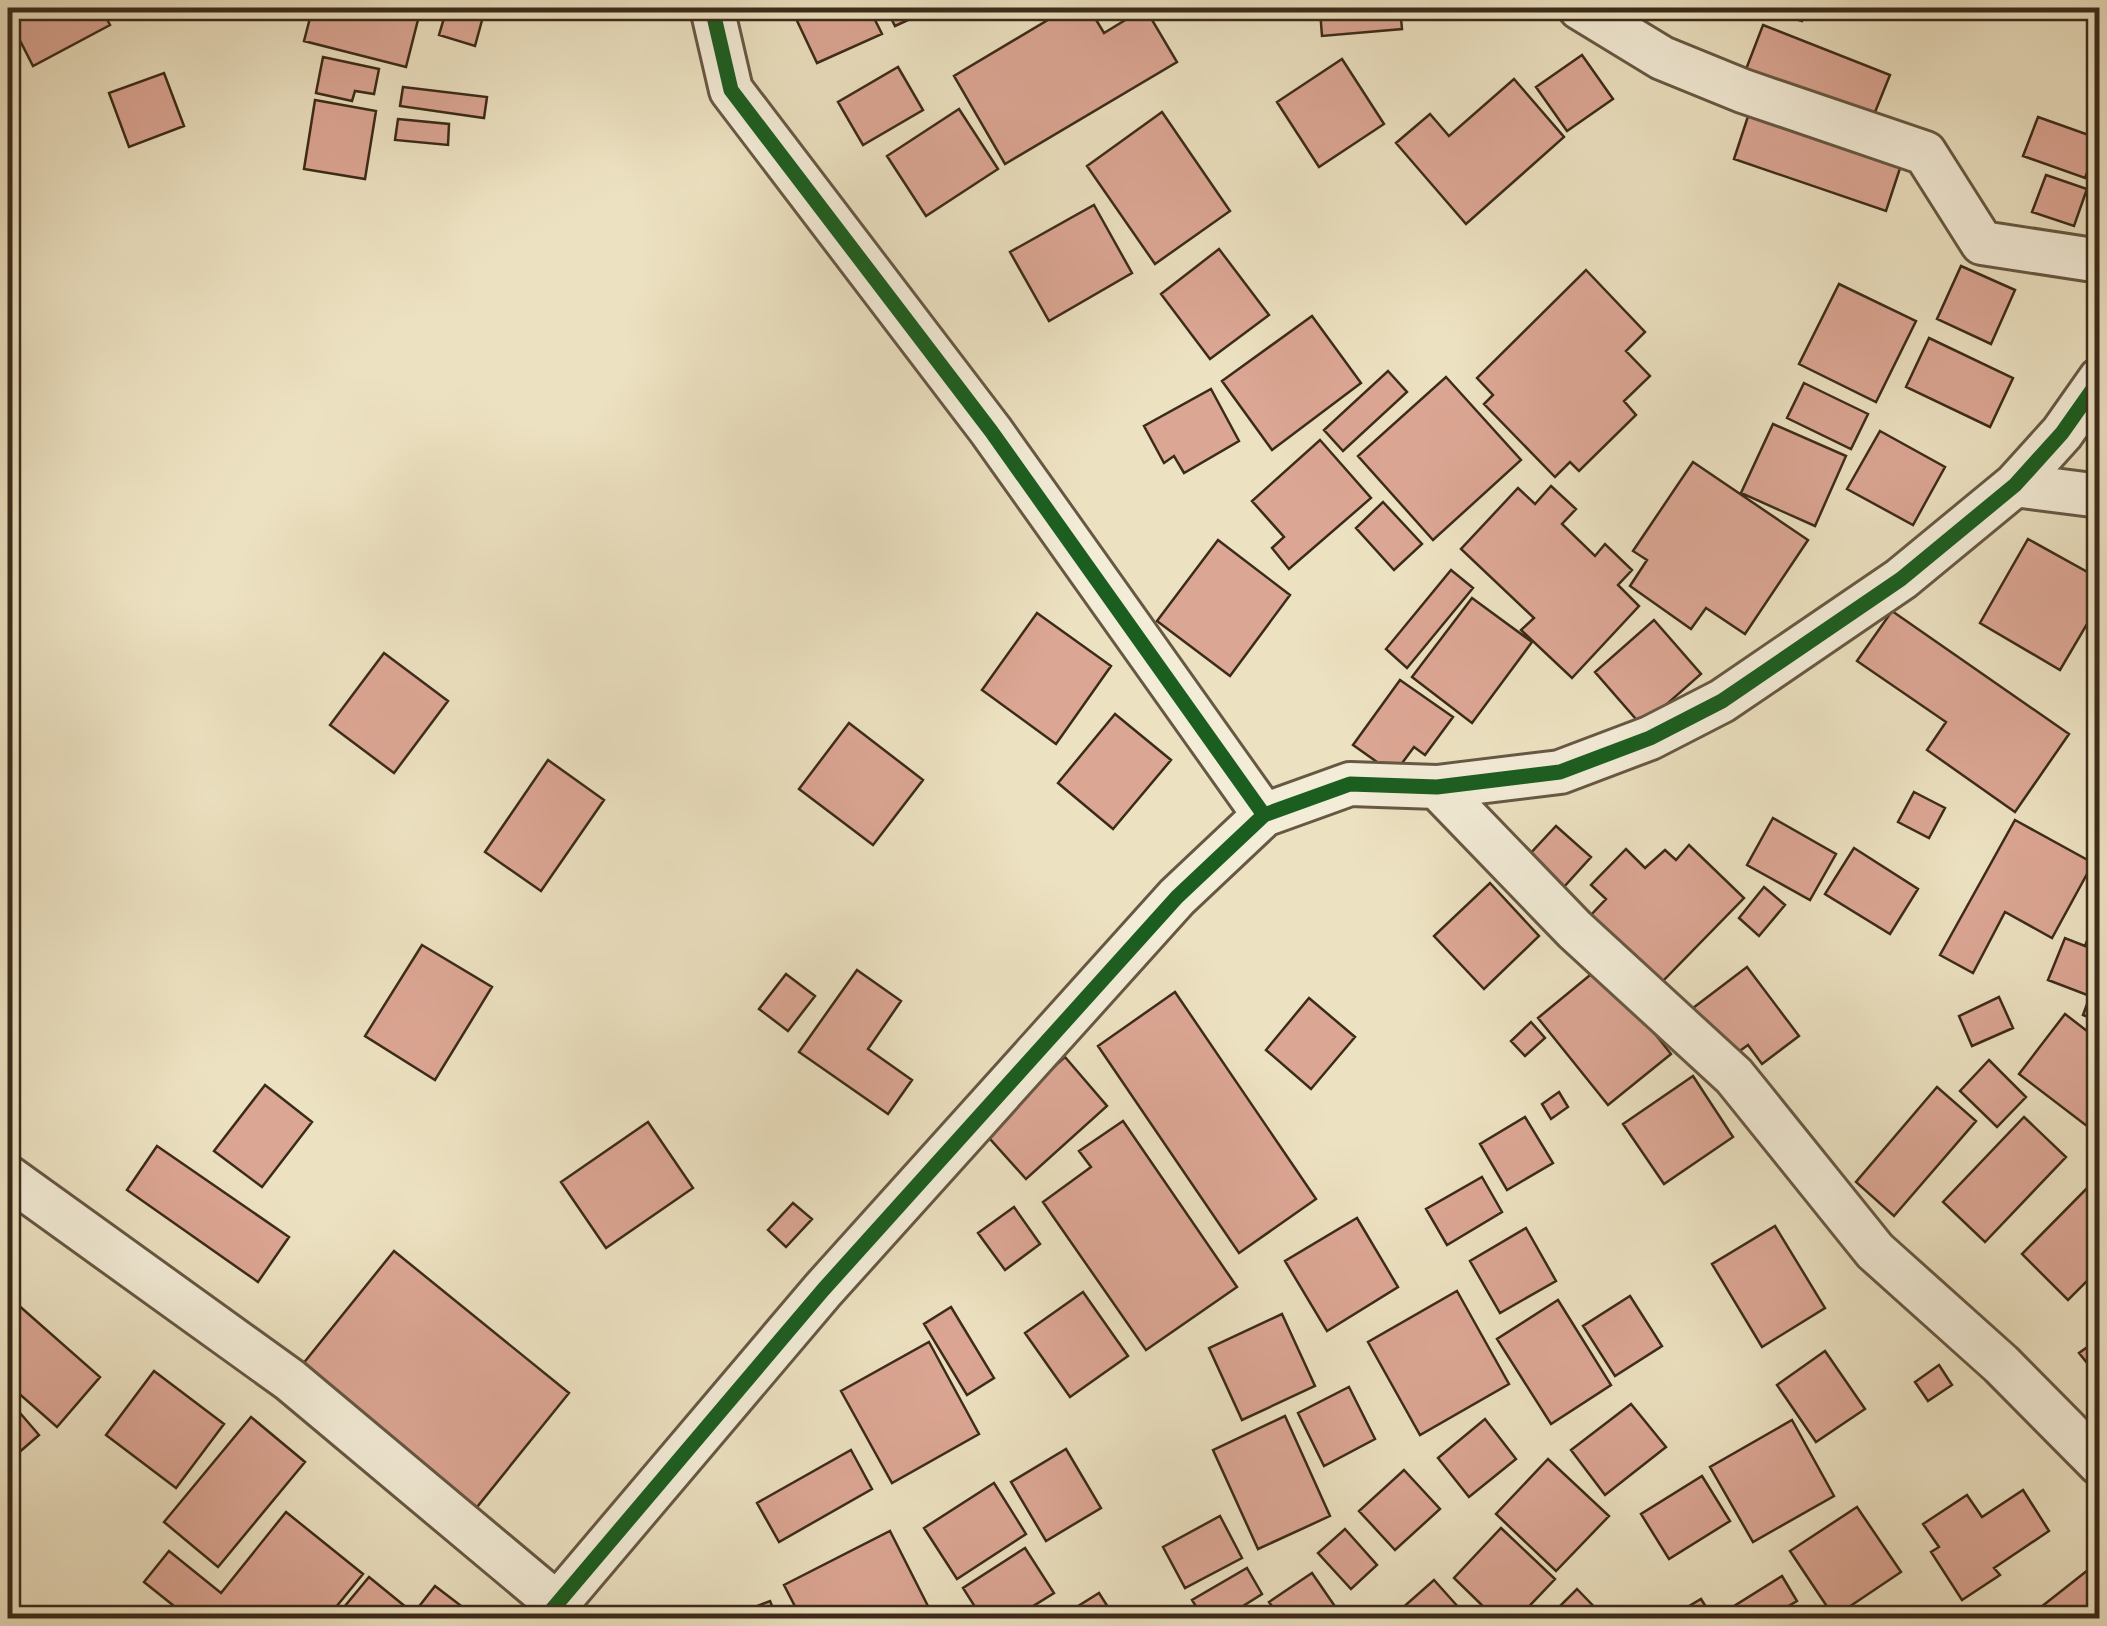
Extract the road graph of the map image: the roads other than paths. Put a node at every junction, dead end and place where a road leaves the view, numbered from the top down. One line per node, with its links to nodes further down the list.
1 (712, 8): 8 (street)
2 (1580, 8): 3 (street)
3 (2100, 260)
4 (2100, 379): 5 (street)
5 (2015, 485): 6 (street); 7 (street)
6 (2100, 496)
7 (1437, 787): 8 (street); 10 (street)
8 (1264, 815): 11 (street)
9 (8, 1176): 11 (street)
10 (2100, 1464)
11 (550, 1610)

